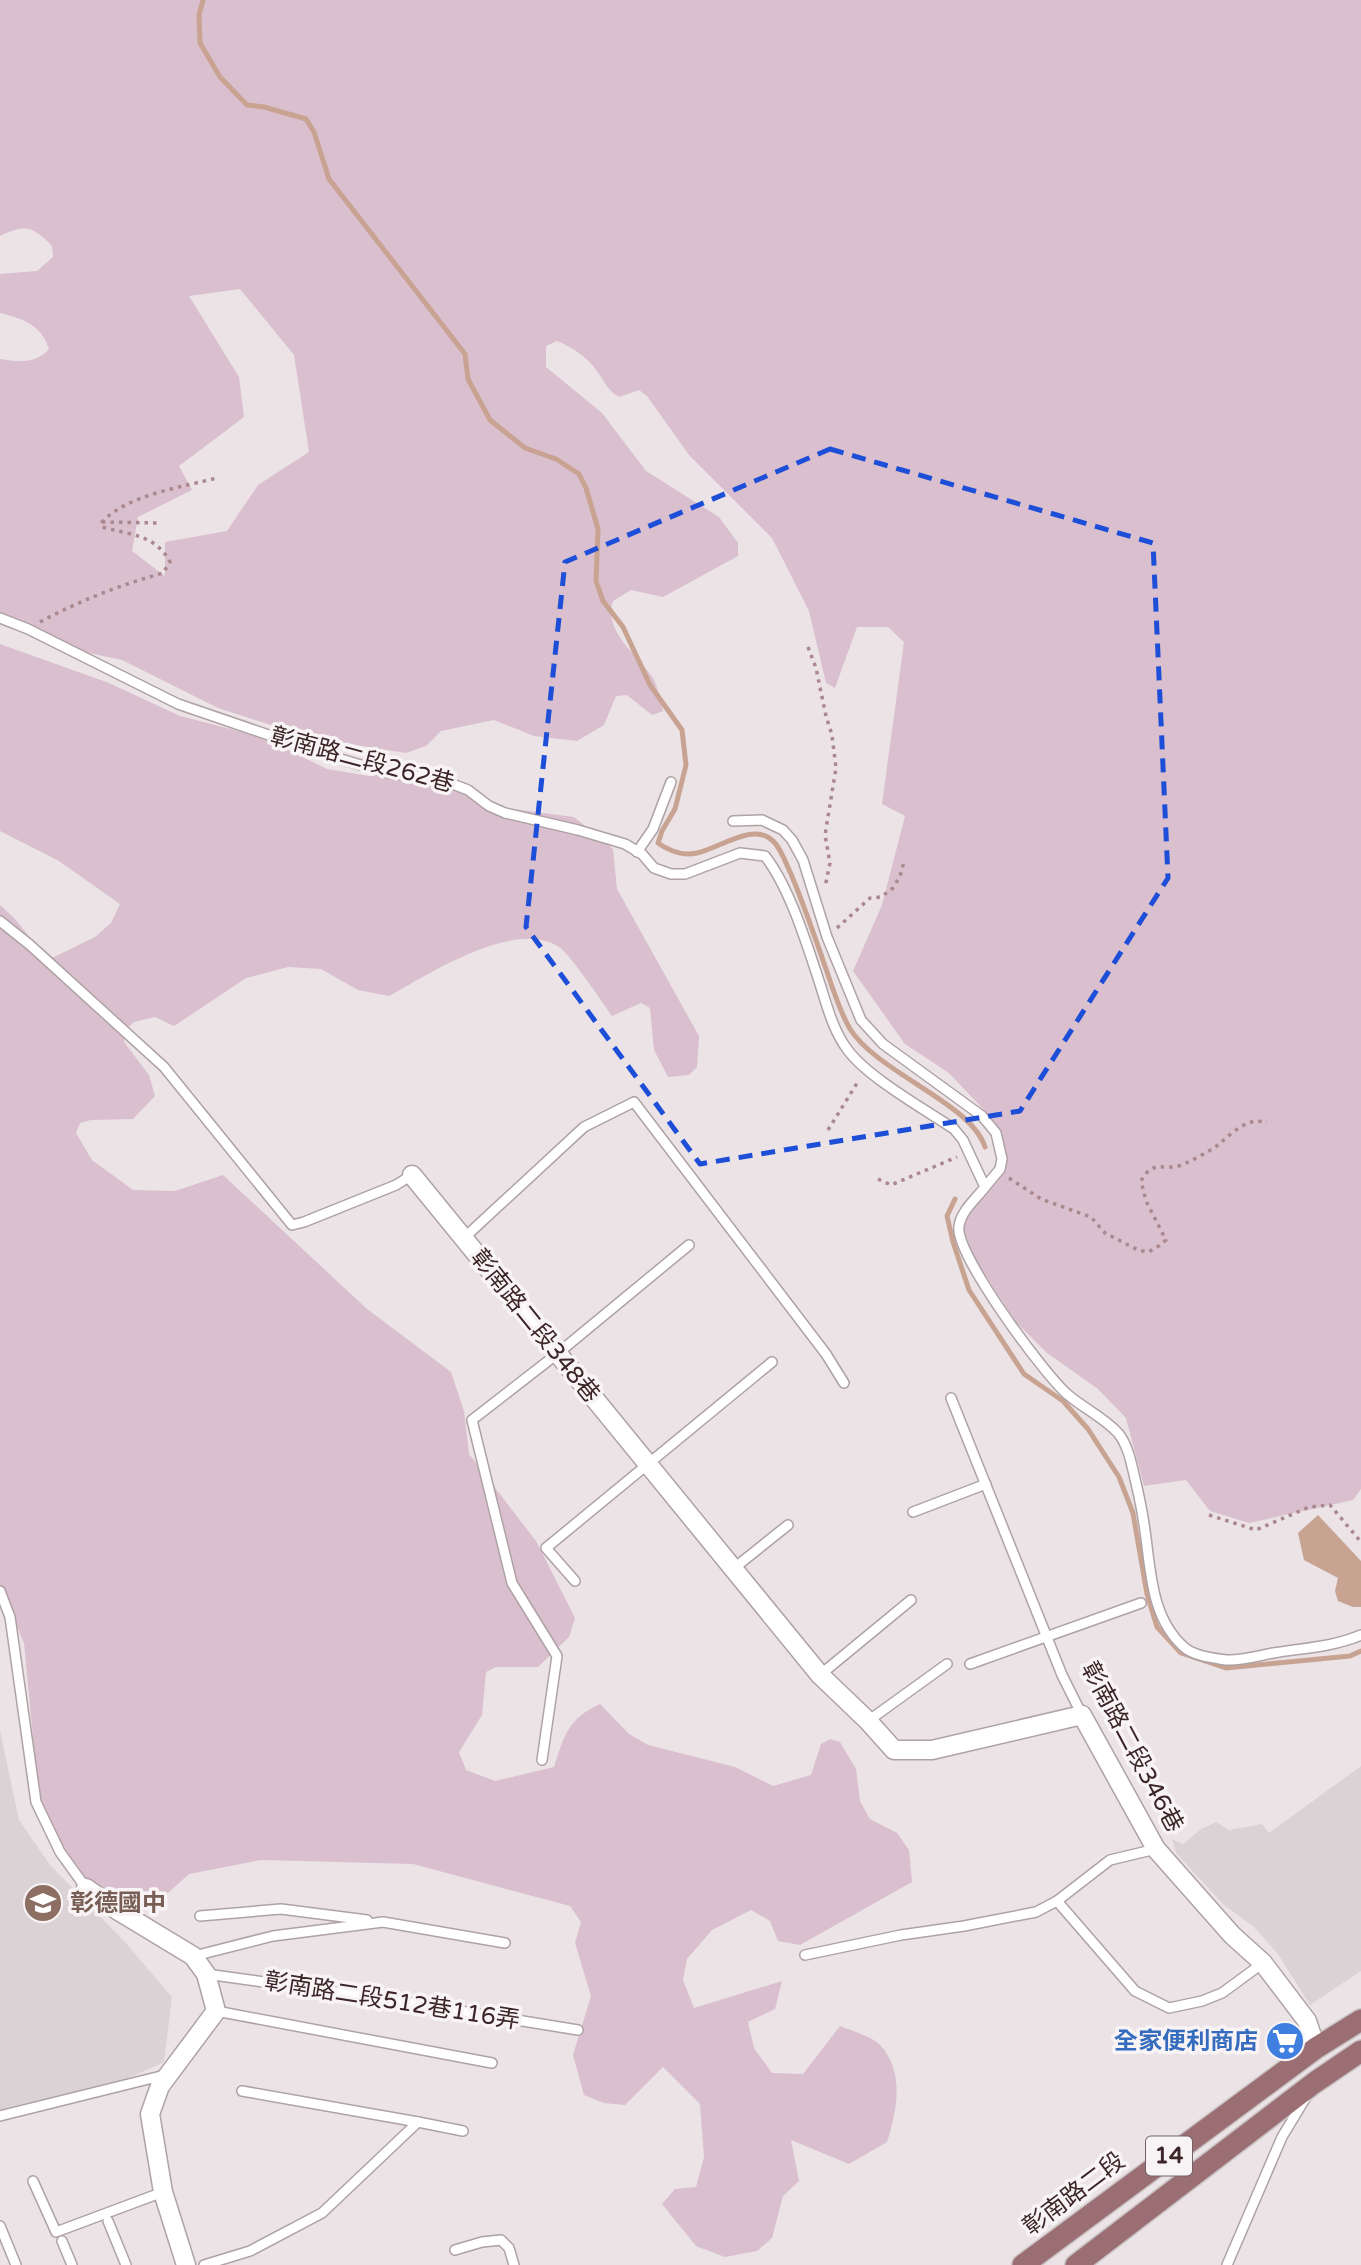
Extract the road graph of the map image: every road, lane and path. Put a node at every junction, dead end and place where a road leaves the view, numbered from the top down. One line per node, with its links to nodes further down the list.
1 (217, 478): 2 (path)
2 (102, 522): 3 (path); 5 (path)
3 (157, 523)
4 (0, 618): 5 (lane, 彰南路二段262巷)
5 (28, 629): 9 (lane, 彰南路二段262巷)
6 (808, 647): 11 (path)
7 (671, 782): 9 (lane)
8 (733, 821): 11 (lane)
9 (637, 852): 14 (lane, 彰南路二段262巷)
10 (904, 862): 13 (path)
11 (817, 905): 13 (lane)
12 (0, 920): 19 (lane, 彰南路二段348巷)
13 (827, 937): 18 (lane)
14 (866, 1069): 16 (path); 17 (lane, 彰南路二段262巷)
15 (1267, 1122): 18 (path)
16 (828, 1130)
17 (969, 1152): 20 (path); 21 (lane, 彰南路二段262巷)
18 (1000, 1169): 21 (lane)
19 (412, 1175): 22 (street, 彰南路二段348巷)
20 (878, 1179)
21 (985, 1187): 40 (lane)
22 (464, 1238): 24 (street, 彰南路二段348巷); 26 (lane)
23 (689, 1245): 24 (lane)
24 (557, 1354): 28 (street, 彰南路二段348巷); 46 (lane)
25 (772, 1362): 28 (lane)
26 (844, 1383)
27 (951, 1398): 29 (lane, 彰南路二段346巷)
28 (648, 1465): 34 (street, 彰南路二段348巷); 35 (lane)
29 (986, 1484): 30 (lane); 39 (lane, 彰南路二段346巷)
30 (913, 1513)
31 (1209, 1515): 33 (path)
32 (788, 1525): 34 (lane)
33 (1361, 1542)
34 (733, 1569): 43 (street, 彰南路二段348巷)
35 (575, 1581)
36 (0, 1591): 48 (lane)
37 (911, 1600): 43 (lane)
38 (1141, 1602): 39 (lane)
39 (1047, 1635): 42 (lane); 44 (lane, 彰南路二段346巷)
40 (1361, 1635)
41 (947, 1664): 45 (lane)
42 (970, 1664)
43 (820, 1675): 45 (street, 彰南路二段348巷)
44 (1082, 1715): 45 (street, 彰南路二段348巷); 47 (street, 彰南路二段346巷)
45 (868, 1721)
46 (542, 1760)
47 (1156, 1849): 49 (lane); 55 (street, 彰南路二段346巷)
48 (86, 1888): 54 (street)
49 (1058, 1900): 53 (lane); 55 (lane)
50 (200, 1916): 51 (lane)
51 (383, 1922): 52 (lane); 54 (lane)
52 (505, 1943)
53 (805, 1955)
54 (193, 1956): 56 (street)
55 (1263, 1962): 60 (street, 彰南路二段346巷)
56 (206, 1974): 57 (street); 59 (lane, 彰南路二段512巷116弄)
57 (216, 2011): 62 (lane); 63 (street)
58 (1361, 2020): 60 (main road, 彰南路二段 / 14)
59 (578, 2030)
60 (1316, 2048): 64 (main road, 彰南路二段346巷); 73 (main road, 彰南路二段 / 14)
61 (1361, 2052): 64 (main road, 14)
62 (492, 2063)
63 (170, 2074): 66 (lane); 70 (street)
64 (1314, 2083): 76 (main road, 14); 84 (lane)
65 (242, 2091): 67 (lane)
66 (0, 2116)
67 (418, 2122): 68 (lane); 81 (lane)
68 (463, 2131)
69 (33, 2181): 70 (lane)
70 (163, 2192): 80 (street)
71 (108, 2221): 79 (lane)
72 (0, 2226): 77 (lane)
73 (1067, 2231): 76 (main road); 83 (main road, 彰南路二段 / 14)
74 (62, 2241): 78 (lane)
75 (454, 2250): 82 (lane)
76 (1082, 2261)
77 (16, 2265)
78 (72, 2265)
79 (126, 2265)
80 (186, 2265)
81 (204, 2265)
82 (514, 2265)
83 (1023, 2265)
84 (1227, 2265)

